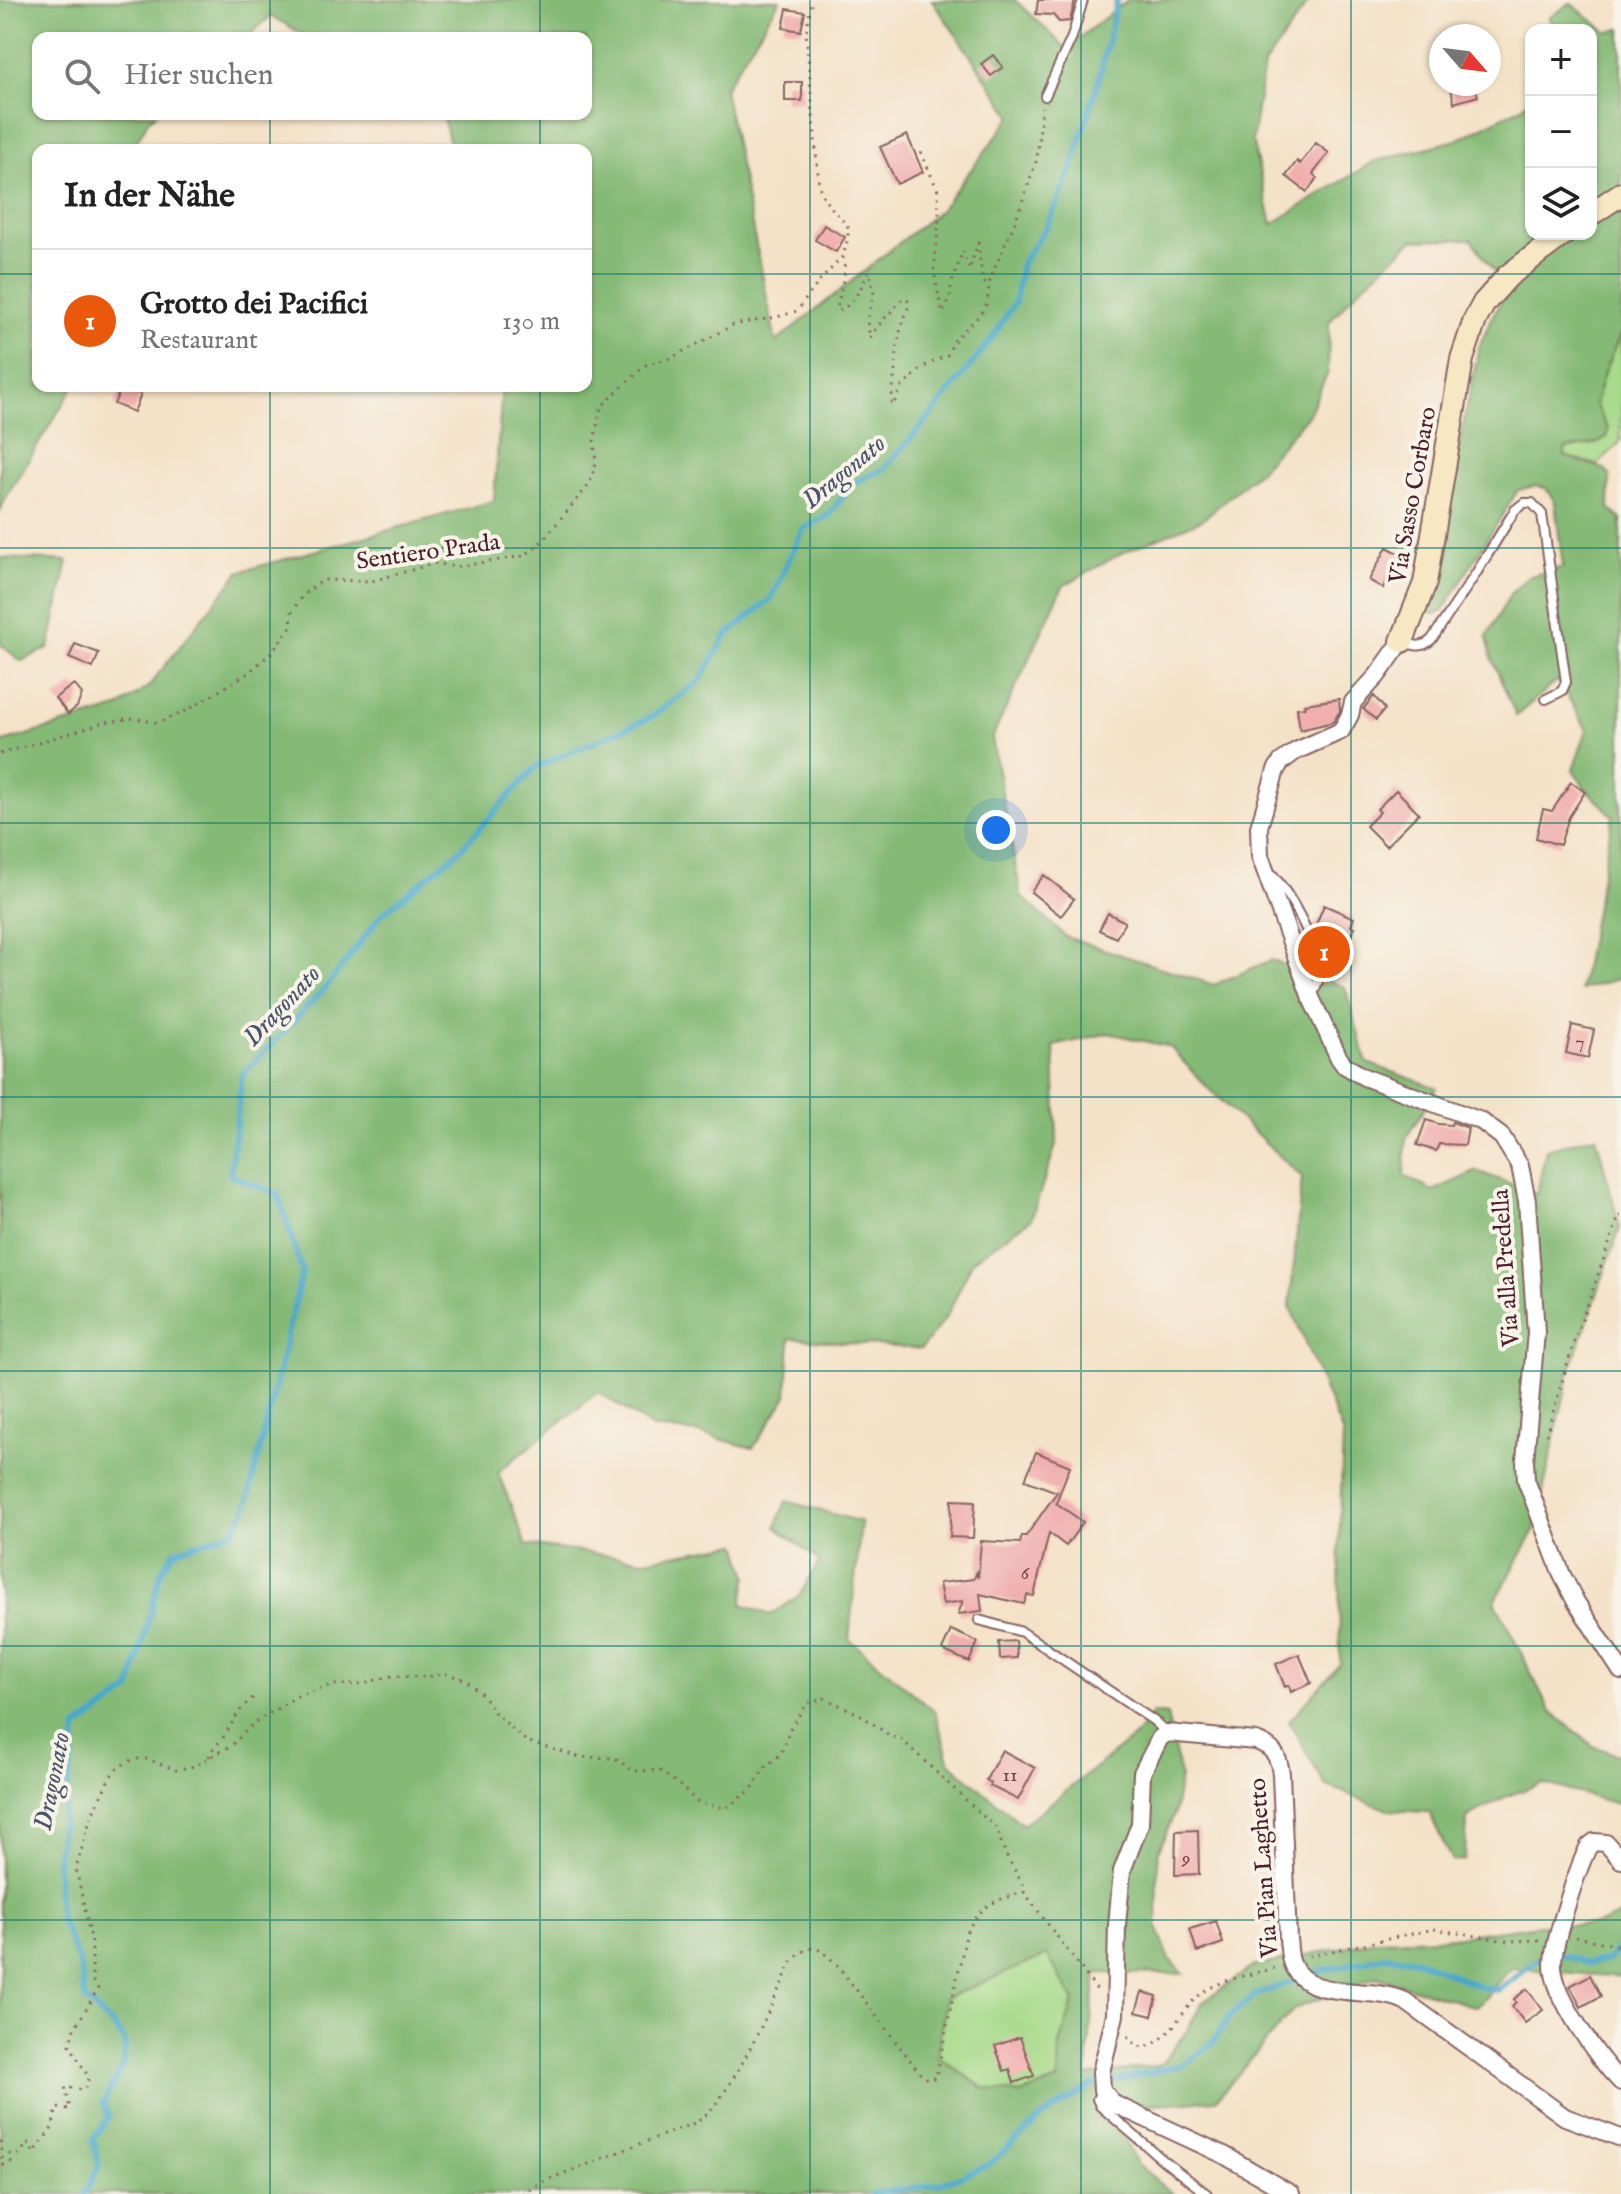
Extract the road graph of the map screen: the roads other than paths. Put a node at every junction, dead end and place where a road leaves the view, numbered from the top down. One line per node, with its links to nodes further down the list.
1 (1083, 0): 2 (lane)
2 (1045, 96)
3 (1621, 194): 4 (street)
4 (1597, 210)
5 (1555, 240): 6 (street, Via Sasso Corbaro)
6 (1402, 641): 7 (lane); 9 (street, Via alla Predella)
7 (1546, 699)
8 (979, 1620): 10 (lane)
9 (1621, 1671)
10 (1167, 1733): 13 (street); 14 (street, Via Pian Laghetto)
11 (1621, 1860): 12 (street)
12 (1621, 2082)
13 (1102, 2090): 15 (lane); 16 (street)
14 (1621, 2138)
15 (1207, 2194)
16 (1291, 2194)

